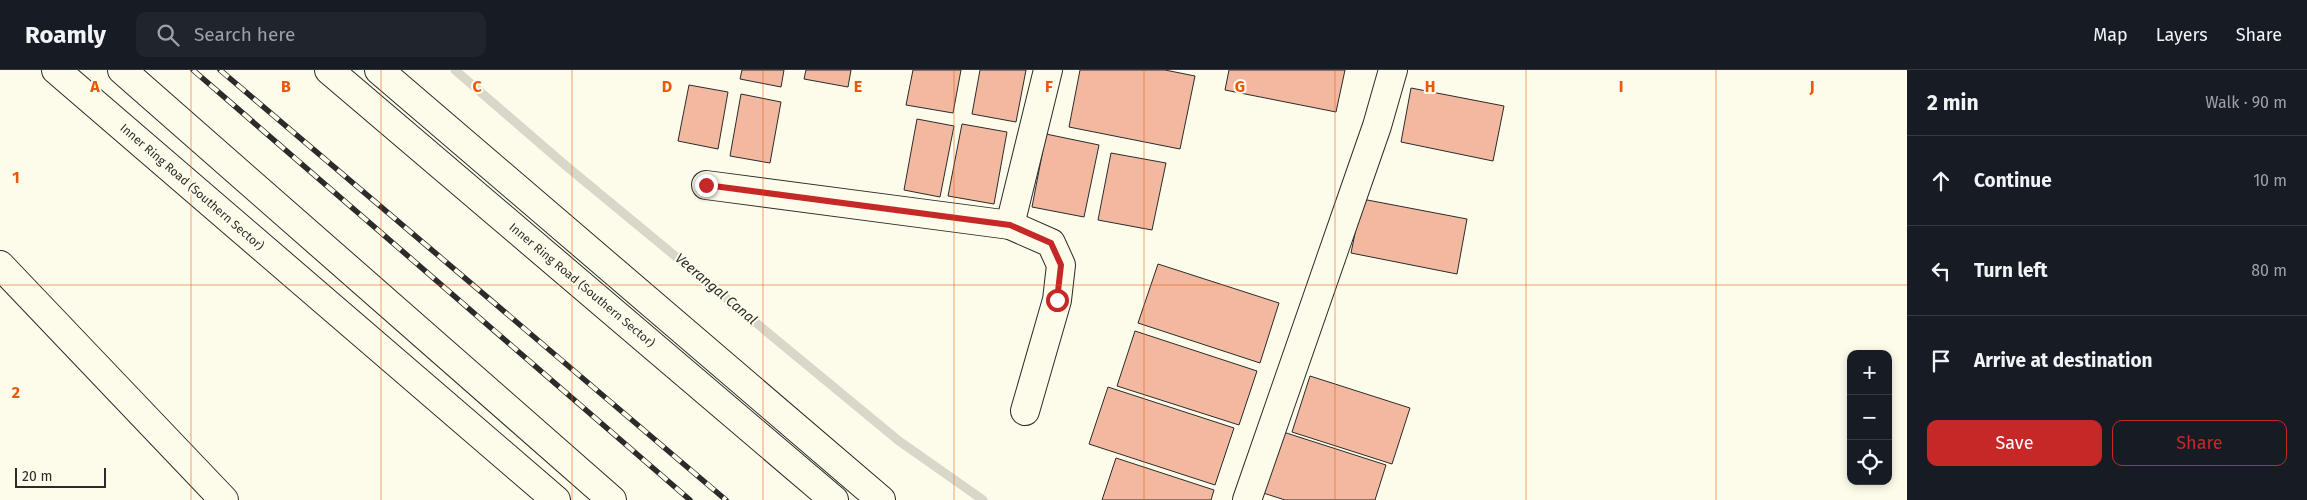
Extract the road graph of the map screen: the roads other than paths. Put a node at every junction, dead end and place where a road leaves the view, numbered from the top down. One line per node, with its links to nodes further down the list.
1 (56, 70): 12 (main road, Inner Ring Road (Southern Sector))
2 (122, 70): 13 (main road)
3 (329, 70): 14 (main road, Inner Ring Road (Southern Sector))
4 (379, 70): 15 (main road)
5 (1048, 70): 8 (main road)
6 (1393, 70): 16 (main road)
7 (706, 185): 8 (main road)
8 (1010, 225): 10 (main road)
9 (0, 265): 11 (main road)
10 (1025, 411)
11 (224, 500)
12 (556, 500)
13 (612, 500)
14 (834, 500)
15 (881, 500)
16 (1248, 500)

